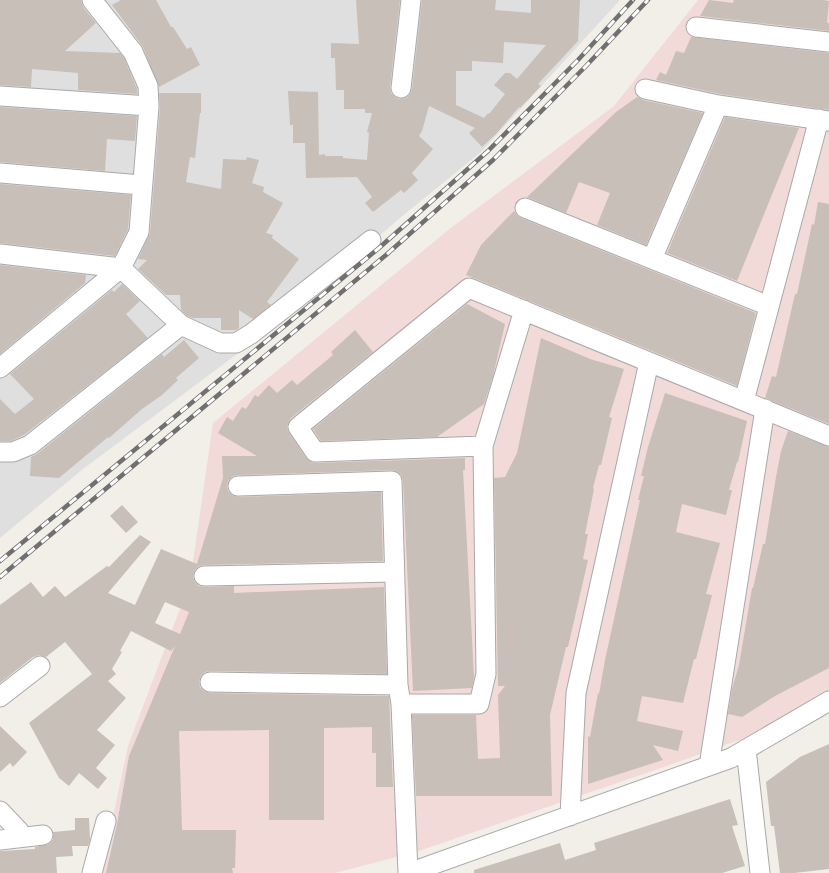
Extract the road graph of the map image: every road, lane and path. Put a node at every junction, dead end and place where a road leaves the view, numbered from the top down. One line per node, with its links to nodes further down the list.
1 (92, 0): 9 (street)
2 (411, 0): 5 (street)
3 (696, 27): 4 (street)
4 (829, 42)
5 (400, 88)
6 (645, 89): 8 (street)
7 (0, 96): 9 (street)
8 (718, 105): 10 (street); 16 (street)
9 (149, 106): 12 (street)
10 (824, 120): 18 (street)
11 (0, 173): 12 (street)
12 (141, 185): 17 (street)
13 (525, 208): 16 (street)
14 (371, 240): 20 (street)
15 (0, 254): 17 (street)
16 (652, 259): 18 (street)
17 (122, 268): 20 (street); 22 (street)
18 (769, 306): 23 (street)
19 (524, 310): 21 (street); 26 (street); 26 (street)
20 (181, 325): 27 (street)
21 (649, 362): 23 (street); 40 (street)
22 (0, 368)
23 (744, 401): 24 (street)
24 (765, 409): 25 (street); 38 (street)
25 (829, 436)
26 (483, 446): 36 (street)
27 (0, 452)
28 (238, 486): 29 (street)
29 (394, 572): 30 (street); 33 (street)
30 (204, 576)
31 (40, 666): 34 (street)
32 (210, 682): 33 (street)
33 (398, 685): 36 (street)
34 (0, 697)
35 (829, 701): 37 (street)
36 (400, 704): 46 (street)
37 (746, 749): 38 (street); 47 (street)
38 (710, 766): 40 (street)
39 (0, 810): 43 (street)
40 (570, 816): 46 (street)
41 (106, 821): 45 (street)
42 (43, 835): 43 (street)
43 (23, 837): 44 (street)
44 (0, 840)
45 (92, 873)
46 (409, 873)
47 (760, 873)

